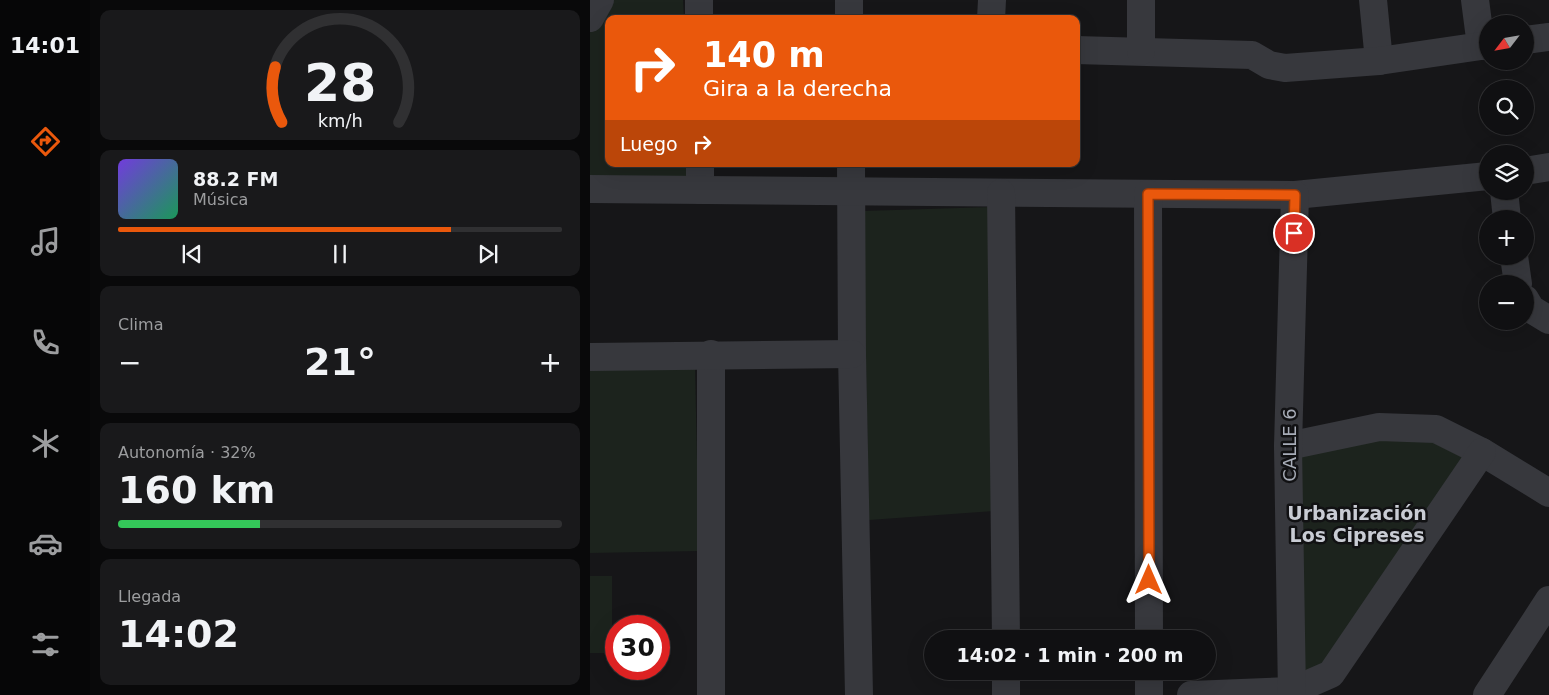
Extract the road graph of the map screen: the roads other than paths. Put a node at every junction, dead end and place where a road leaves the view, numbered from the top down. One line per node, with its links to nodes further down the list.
1 (600, 0): 11 (street)
2 (698, 0): 8 (street)
3 (849, 0): 9 (street)
4 (992, 0): 10 (street)
5 (1141, 0): 17 (street)
6 (1373, 0): 18 (street)
7 (1475, 0): 12 (street)
8 (699, 15)
9 (850, 15)
10 (991, 15)
11 (590, 18)
12 (1479, 20)
13 (1549, 37): 14 (street)
14 (1534, 39)
15 (1479, 46): 18 (street)
16 (1080, 50): 17 (street)
17 (1141, 51): 18 (street)
18 (1379, 61)
19 (700, 167): 25 (street)
20 (850, 167): 26 (street)
21 (1549, 167): 22 (street)
22 (1534, 170)
23 (1479, 177): 29 (street)
24 (590, 189): 25 (street)
25 (700, 190): 26 (street)
26 (851, 192): 27 (street); 31 (street)
27 (1001, 193): 28 (street); 37 (street)
28 (1148, 194): 29 (street); 38 (street)
29 (1295, 195): 33 (street, CALLE 6)
30 (711, 354): 31 (street); 32 (street); 42 (street)
31 (852, 354): 43 (street)
32 (590, 357)
33 (1288, 446): 34 (street); 41 (street, CALLE 6)
34 (1482, 452): 35 (street); 41 (street)
35 (1549, 493)
36 (1549, 600): 47 (street)
37 (1006, 630)
38 (1149, 630)
39 (1006, 680): 44 (street)
40 (1149, 680): 45 (street)
41 (1292, 693): 46 (street)
42 (711, 695)
43 (859, 695)
44 (1006, 695)
45 (1150, 695)
46 (1191, 695)
47 (1488, 695)

